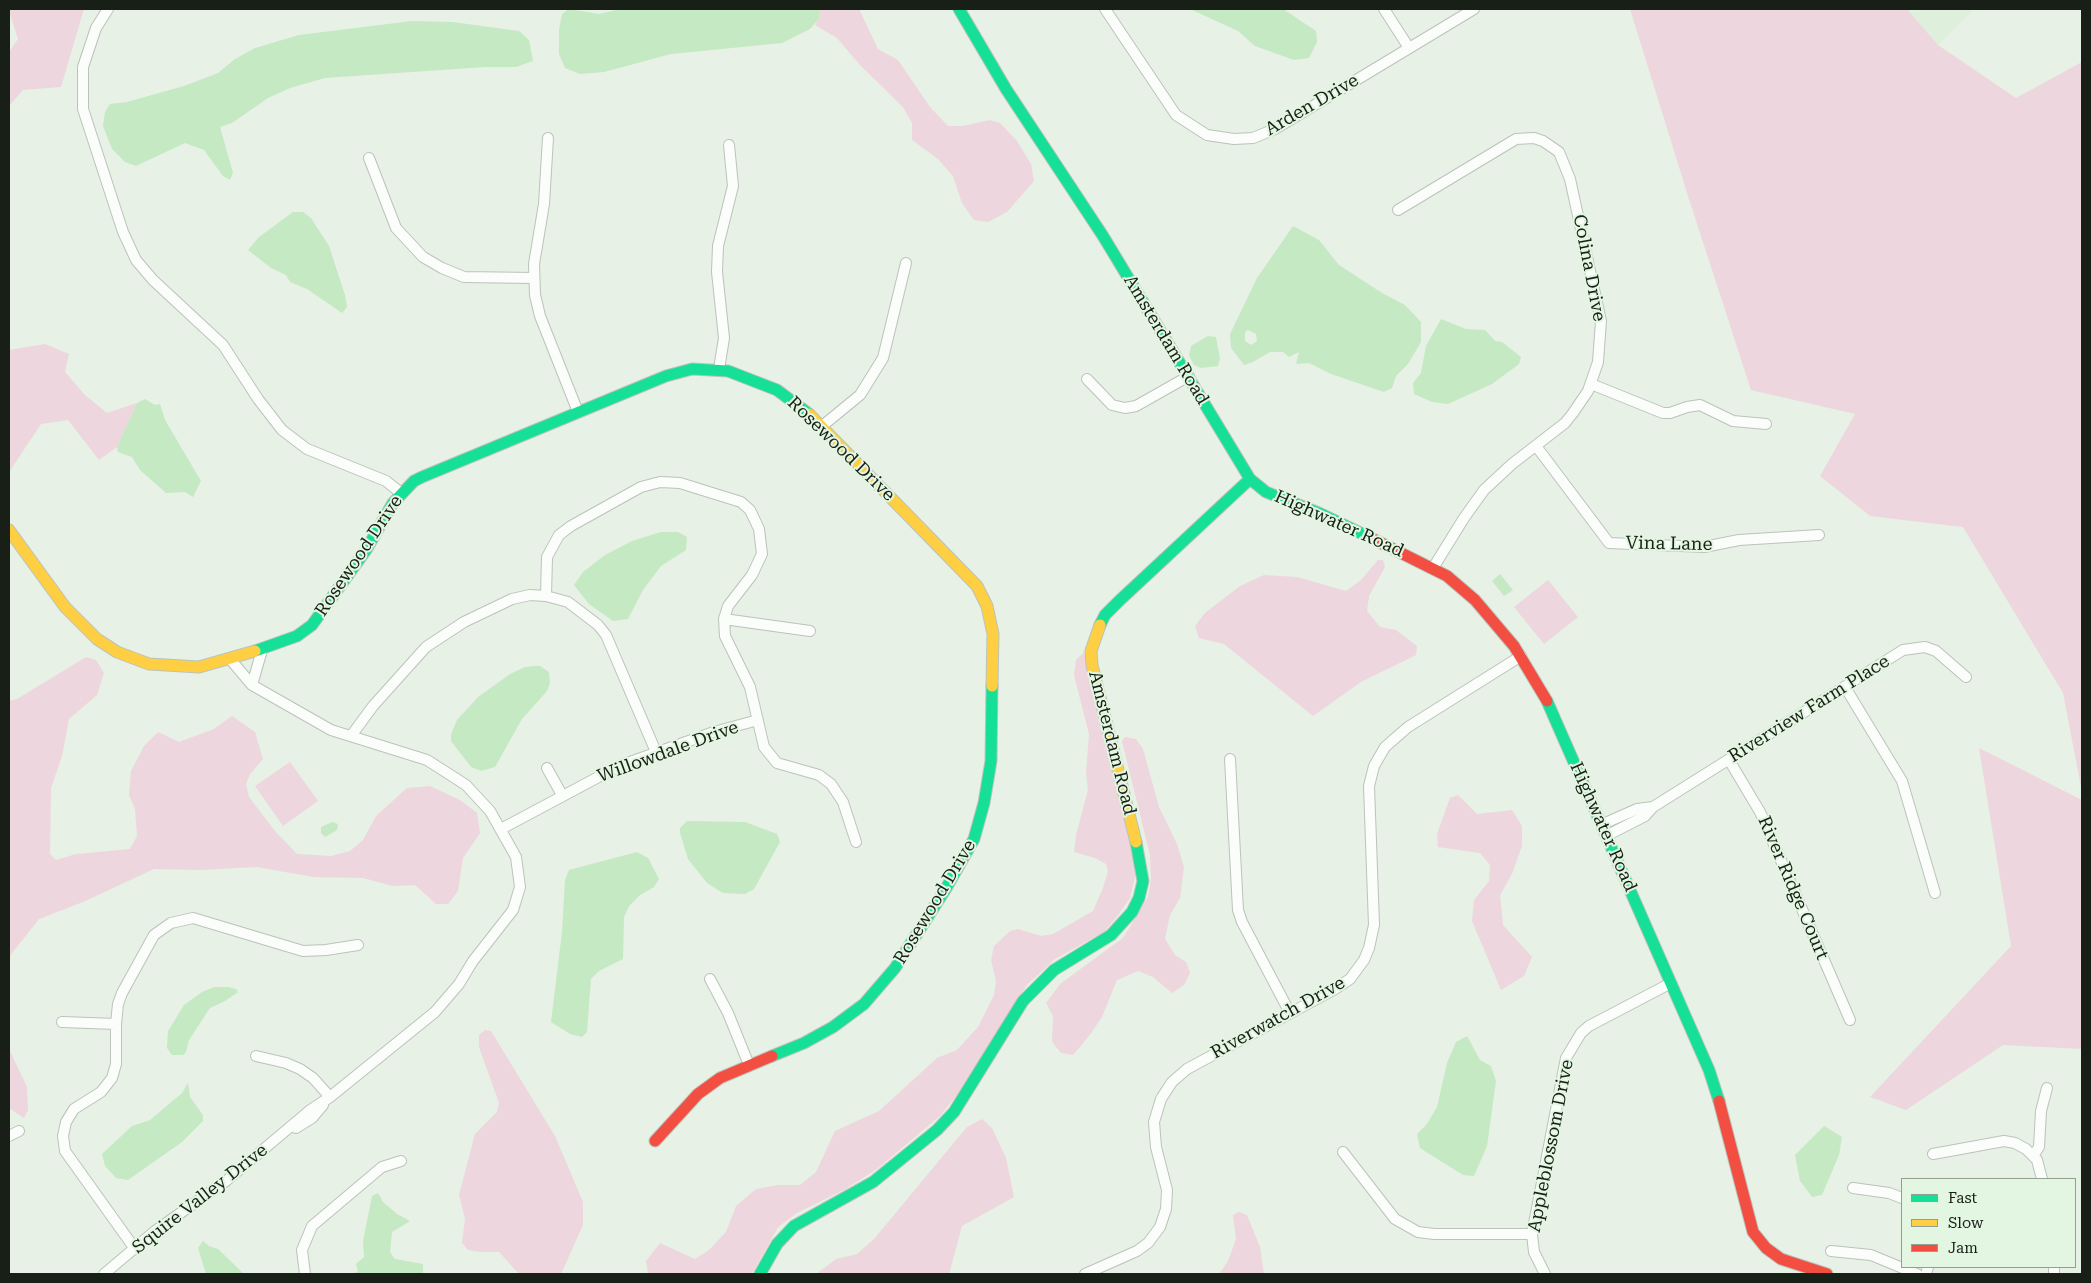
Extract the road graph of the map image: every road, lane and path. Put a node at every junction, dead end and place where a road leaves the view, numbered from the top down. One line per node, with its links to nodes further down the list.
1 (108, 9): 22 (street)
2 (960, 9): 14 (street, Amsterdam Road)
3 (1105, 9): 6 (street, Arden Drive)
4 (1384, 9): 6 (street)
5 (1474, 9): 6 (street, Arden Drive)
6 (1409, 48)
7 (548, 138): 12 (street)
8 (729, 145): 13 (street)
9 (370, 158): 12 (street)
10 (1398, 210): 16 (street, Colina Drive)
11 (906, 263): 19 (street)
12 (534, 278): 17 (street)
13 (719, 369): 17 (street, Rosewood Drive); 19 (street, Rosewood Drive)
14 (1189, 376): 15 (street); 21 (street, Amsterdam Road)
15 (1087, 378)
16 (1591, 384): 18 (street); 20 (street, Colina Drive)
17 (578, 412): 22 (street, Rosewood Drive)
18 (1766, 424)
19 (822, 427): 54 (street, Rosewood Drive)
20 (1536, 446): 24 (street, Vina Lane); 25 (street, Colina Drive)
21 (1250, 479): 25 (street, Highwater Road); 75 (street, Amsterdam Road)
22 (401, 493): 29 (street, Rosewood Drive)
23 (9, 530): 31 (street, Rosewood Drive)
24 (1819, 535)
25 (1433, 568): 30 (street, Highwater Road)
26 (546, 596): 27 (street); 36 (street); 37 (street)
27 (724, 619): 28 (street); 35 (street)
28 (810, 631)
29 (262, 650): 31 (street, Rosewood Drive); 33 (street)
30 (1521, 656): 43 (street, Highwater Road); 49 (street, Riverwatch Drive)
31 (230, 659): 33 (street, Squire Valley Drive)
32 (1966, 677): 34 (street, Riverview Farm Place)
33 (252, 685): 36 (street, Squire Valley Drive)
34 (1845, 687): 39 (street, Riverview Farm Place); 45 (street)
35 (758, 720): 37 (street, Willowdale Drive); 44 (street)
36 (351, 736): 42 (street, Squire Valley Drive)
37 (656, 752): 41 (street, Willowdale Drive)
38 (1230, 759): 49 (street)
39 (1729, 760): 43 (street, Riverview Farm Place); 50 (street, River Ridge Court)
40 (547, 768): 41 (street)
41 (562, 795): 42 (street, Willowdale Drive)
42 (501, 829): 56 (street, Squire Valley Drive)
43 (1605, 829): 48 (street, Highwater Road)
44 (856, 842)
45 (1935, 893)
46 (358, 945): 52 (street)
47 (710, 979): 54 (street)
48 (1671, 983): 67 (street, Appleblossom Drive); 78 (street, Highwater Road)
49 (1290, 1013): 72 (street, Riverwatch Drive)
50 (1850, 1020)
51 (62, 1022): 52 (street)
52 (116, 1024): 68 (street)
53 (256, 1056): 56 (street)
54 (749, 1065): 59 (street, Rosewood Drive)
55 (2047, 1088): 62 (street)
56 (330, 1097): 68 (street, Squire Valley Drive)
57 (19, 1131): 58 (street)
58 (9, 1136)
59 (656, 1141)
60 (1343, 1152): 67 (street)
61 (1933, 1154): 62 (street)
62 (2033, 1156): 64 (street)
63 (401, 1161): 74 (street)
64 (2042, 1178)
65 (1853, 1188): 66 (street)
66 (1901, 1198)
67 (1532, 1234): 77 (street, Appleblossom Drive)
68 (135, 1249): 73 (street, Squire Valley Drive)
69 (1831, 1252): 70 (street)
70 (1901, 1268)
71 (1902, 1268): 79 (street)
72 (1103, 1271): 76 (street, Riverwatch Drive)
73 (104, 1274)
74 (305, 1274)
75 (760, 1274)
76 (1085, 1274)
77 (1545, 1274)
78 (1827, 1274)
79 (1917, 1274)

